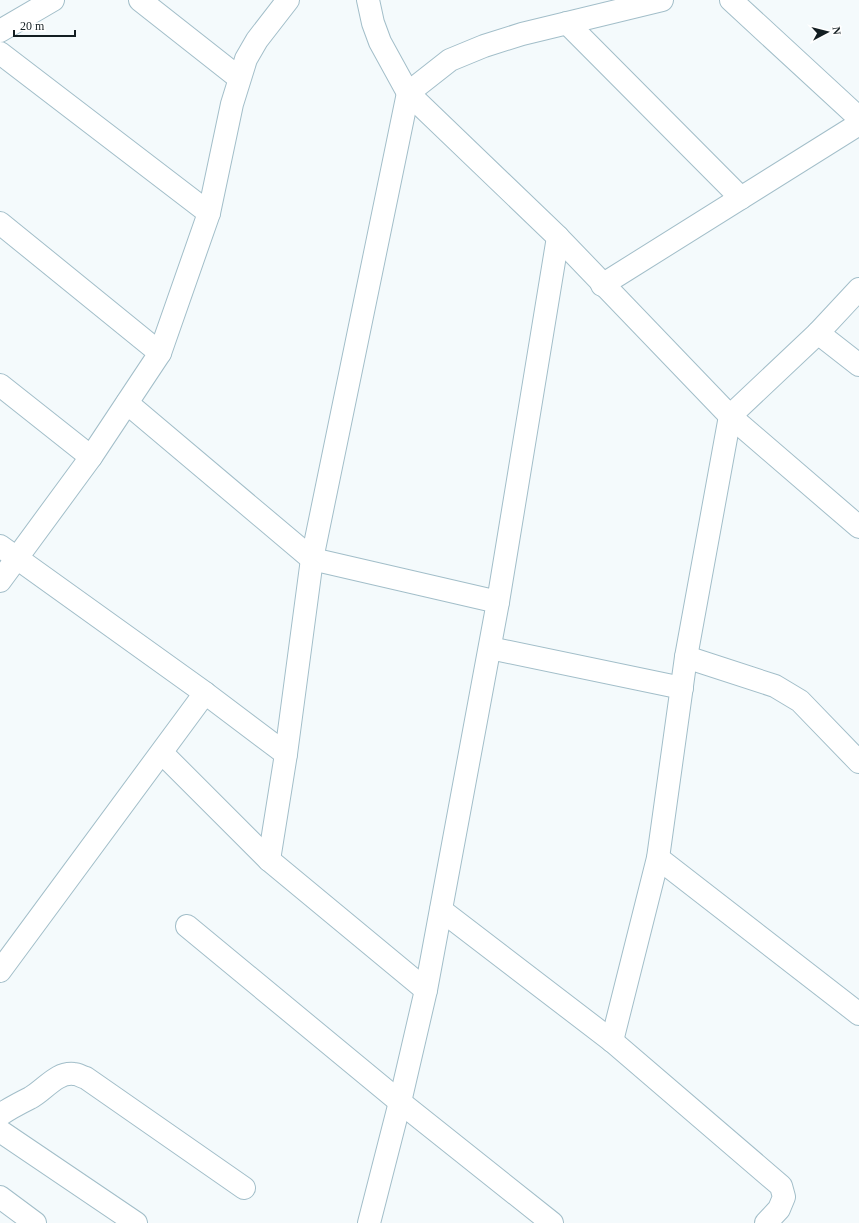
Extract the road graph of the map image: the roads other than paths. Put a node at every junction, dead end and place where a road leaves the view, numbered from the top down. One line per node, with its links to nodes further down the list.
1 (53, 0): 8 (street)
2 (140, 0): 10 (street)
3 (288, 0): 10 (street)
4 (368, 0): 11 (street)
5 (662, 0): 7 (street)
6 (731, 0): 12 (street)
7 (567, 23): 11 (street); 14 (street)
8 (0, 31)
9 (0, 53): 15 (street)
10 (239, 78): 15 (street)
11 (408, 93): 17 (street); 30 (street)
12 (859, 118)
13 (859, 124): 14 (street)
14 (741, 198): 18 (street)
15 (209, 212): 21 (street)
16 (0, 223): 21 (street)
17 (558, 237): 18 (street); 32 (street)
18 (602, 285): 25 (street)
19 (859, 289): 20 (street)
20 (818, 333): 22 (street); 25 (street)
21 (160, 353): 24 (street)
22 (859, 365)
23 (0, 385): 26 (street)
24 (127, 403): 26 (street); 30 (street)
25 (730, 416): 27 (street); 34 (street)
26 (91, 457): 29 (street)
27 (859, 527)
28 (0, 546): 29 (street)
29 (18, 558): 31 (street); 36 (street)
30 (312, 559): 32 (street); 38 (street)
31 (0, 581)
32 (498, 602): 33 (street)
33 (490, 648): 35 (street); 42 (street)
34 (686, 657): 35 (street); 39 (street)
35 (682, 688): 40 (street)
36 (206, 693): 37 (street); 38 (street)
37 (162, 753): 41 (street); 44 (street)
38 (286, 754): 41 (street)
39 (859, 762)
40 (658, 858): 46 (street); 47 (street)
41 (269, 860): 45 (street)
42 (441, 910): 45 (street); 47 (street)
43 (187, 926): 48 (street)
44 (2, 964)
45 (426, 990): 48 (street)
46 (859, 1014)
47 (612, 1041): 57 (street)
48 (400, 1102): 55 (street); 56 (street)
49 (4, 1107): 51 (street)
50 (0, 1131): 54 (street)
51 (244, 1188)
52 (0, 1197): 53 (street)
53 (35, 1223)
54 (136, 1223)
55 (369, 1223)
56 (552, 1223)
57 (766, 1223)

